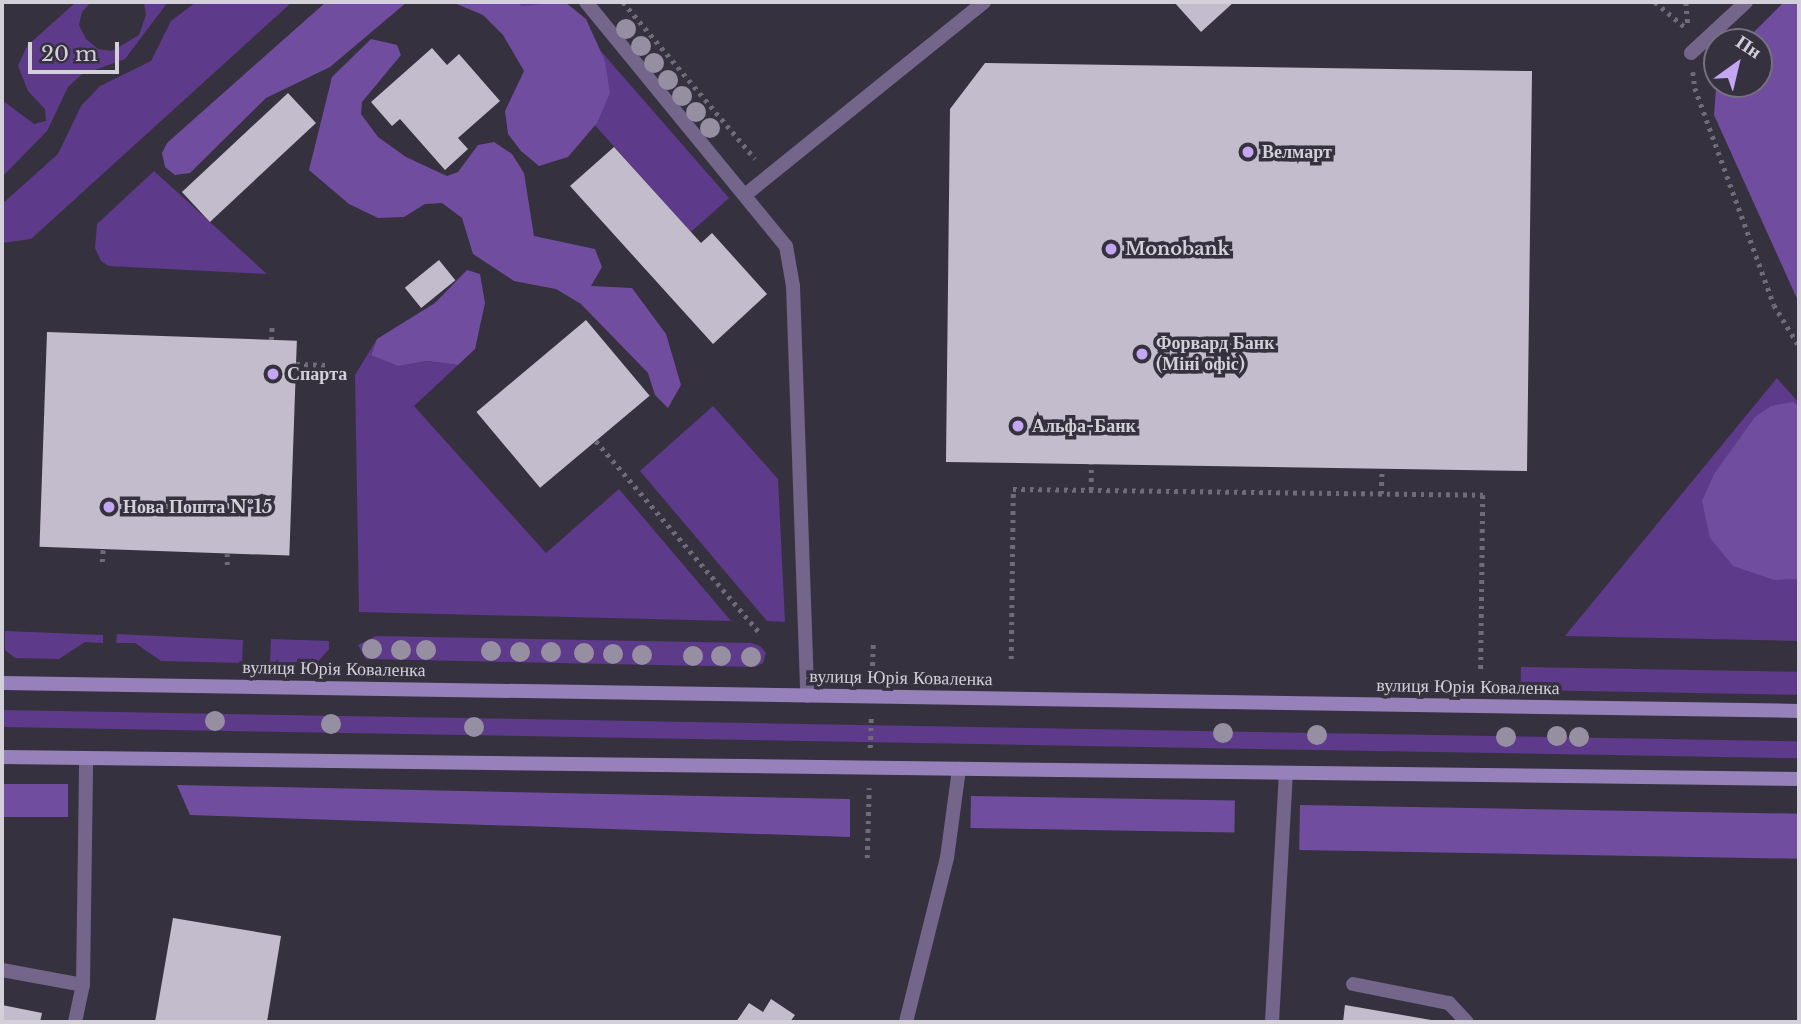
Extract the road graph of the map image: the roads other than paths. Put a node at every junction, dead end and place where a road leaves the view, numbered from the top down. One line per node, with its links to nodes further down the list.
1 (586, 2): 5 (lane)
2 (984, 2): 5 (lane)
3 (1746, 2): 4 (lane)
4 (1691, 53)
5 (745, 195): 7 (lane)
6 (2, 683): 7 (main road, вулиця Юрія Коваленка)
7 (807, 696): 8 (main road, вулиця Юрія Коваленка)
8 (1799, 711)
9 (2, 757): 10 (main road)
10 (86, 758): 11 (main road); 15 (lane)
11 (959, 769): 12 (main road); 18 (lane)
12 (1286, 773): 13 (main road); 19 (lane)
13 (1799, 779)
14 (2, 970): 15 (lane)
15 (83, 985): 17 (lane)
16 (1353, 985): 20 (lane)
17 (75, 1022)
18 (908, 1022)
19 (1272, 1022)
20 (1467, 1022)

